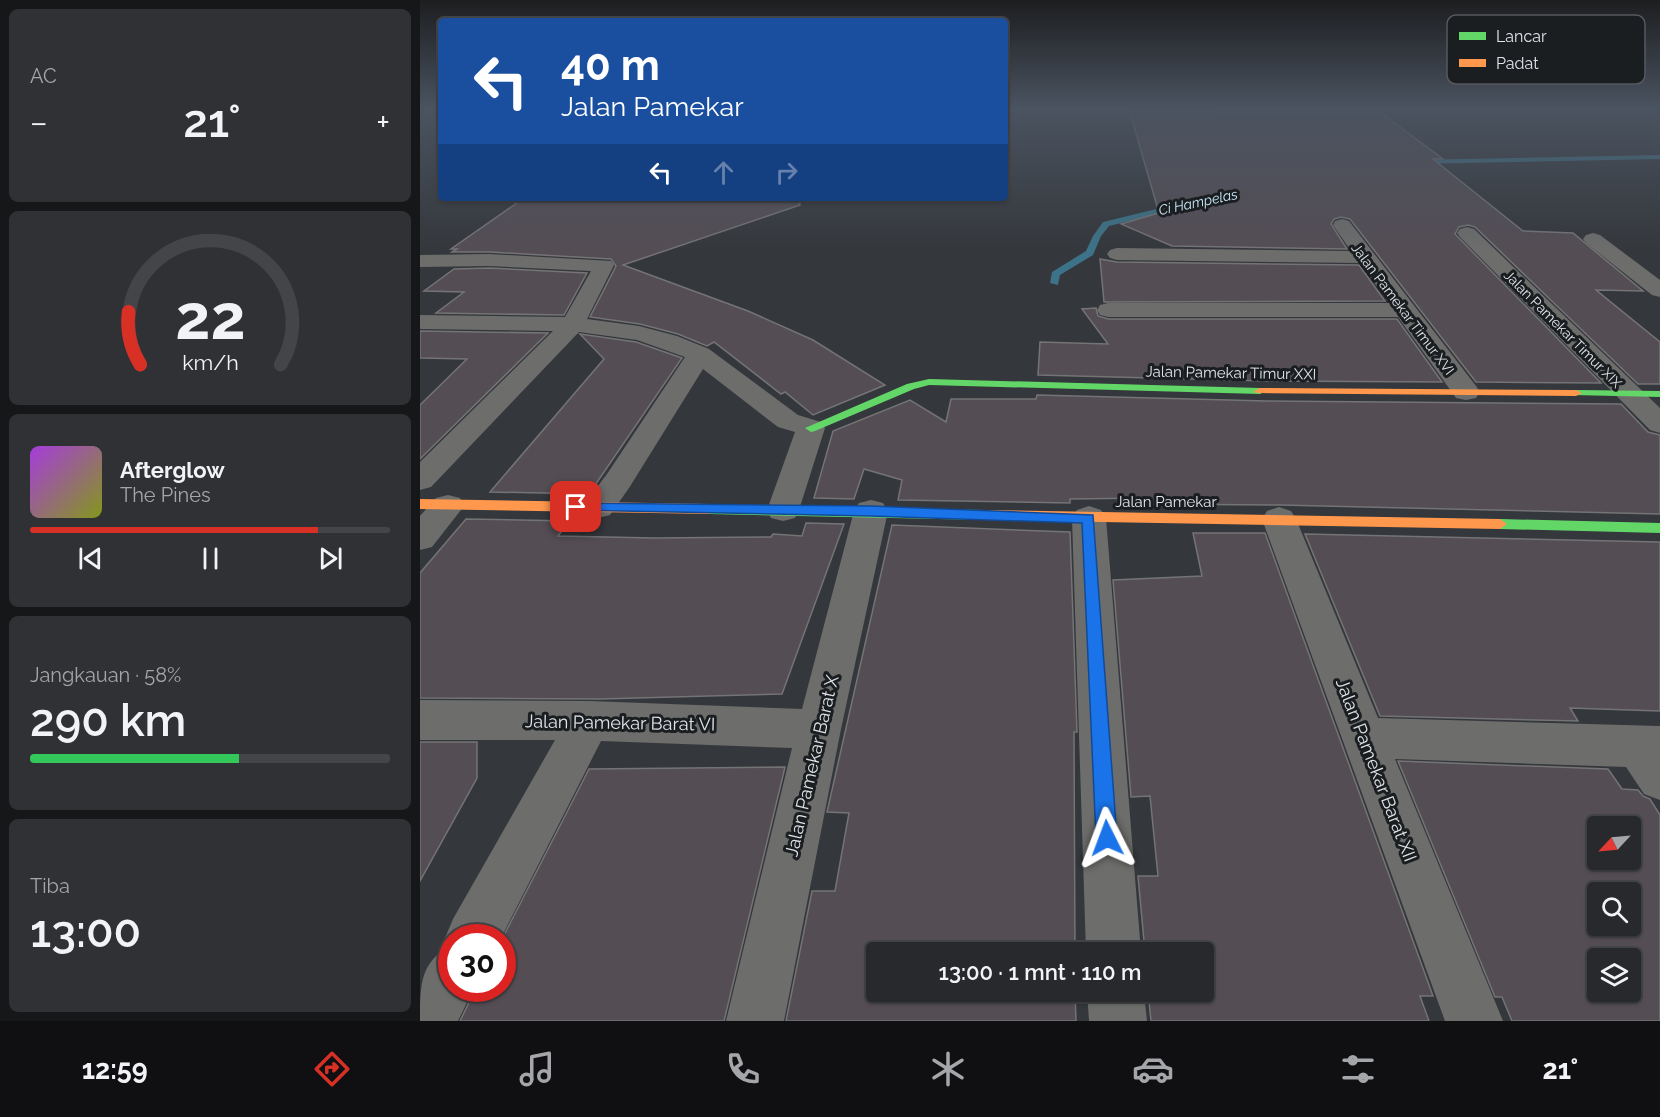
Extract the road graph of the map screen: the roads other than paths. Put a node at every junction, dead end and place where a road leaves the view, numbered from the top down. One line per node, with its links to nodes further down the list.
1 (1342, 225): 5 (street, Jalan Pamekar Timur XVI)
2 (1467, 233): 14 (street, Jalan Pamekar Timur XIX)
3 (1593, 239): 7 (street)
4 (1117, 254): 5 (street)
5 (1364, 257): 9 (street, Jalan Pamekar Timur XVI)
6 (420, 261): 11 (street)
7 (1660, 290)
8 (1108, 310): 9 (street)
9 (1405, 310): 13 (street, Jalan Pamekar Timur XVI)
10 (422, 324): 11 (street)
11 (573, 324): 12 (street); 18 (street)
12 (700, 354): 17 (street); 20 (street)
13 (1466, 392): 14 (street, Jalan Pamekar Timur XXI); 17 (street, Jalan Pamekar Timur XXI)
14 (1629, 393): 15 (street, Jalan Pamekar Timur XXI); 16 (street, Jalan Pamekar Timur XIX)
15 (1660, 394)
16 (1660, 423)
17 (811, 428): 21 (street)
18 (420, 480)
19 (434, 505): 20 (street, Jalan Pamekar); 26 (street)
20 (598, 507): 21 (street, Jalan Pamekar)
21 (783, 510): 22 (street, Jalan Pamekar)
22 (871, 511): 23 (street, Jalan Pamekar); 29 (street, Jalan Pamekar Barat X)
23 (1089, 518): 24 (street, Jalan Pamekar); 33 (street)
24 (1278, 519): 25 (street, Jalan Pamekar); 30 (street, Jalan Pamekar Barat XII)
25 (1660, 528)
26 (420, 538)
27 (420, 720): 28 (street, Jalan Pamekar Barat VI)
28 (589, 722): 29 (street, Jalan Pamekar Barat VI); 32 (street)
29 (819, 729): 37 (street, Jalan Pamekar Barat X)
30 (1364, 738): 31 (street); 39 (street, Jalan Pamekar Barat XII)
31 (1653, 757)
32 (480, 924)
33 (1113, 942)
34 (438, 999): 36 (street)
35 (1117, 1002): 38 (street)
36 (426, 1021)
37 (755, 1021)
38 (1118, 1021)
39 (1474, 1021)

